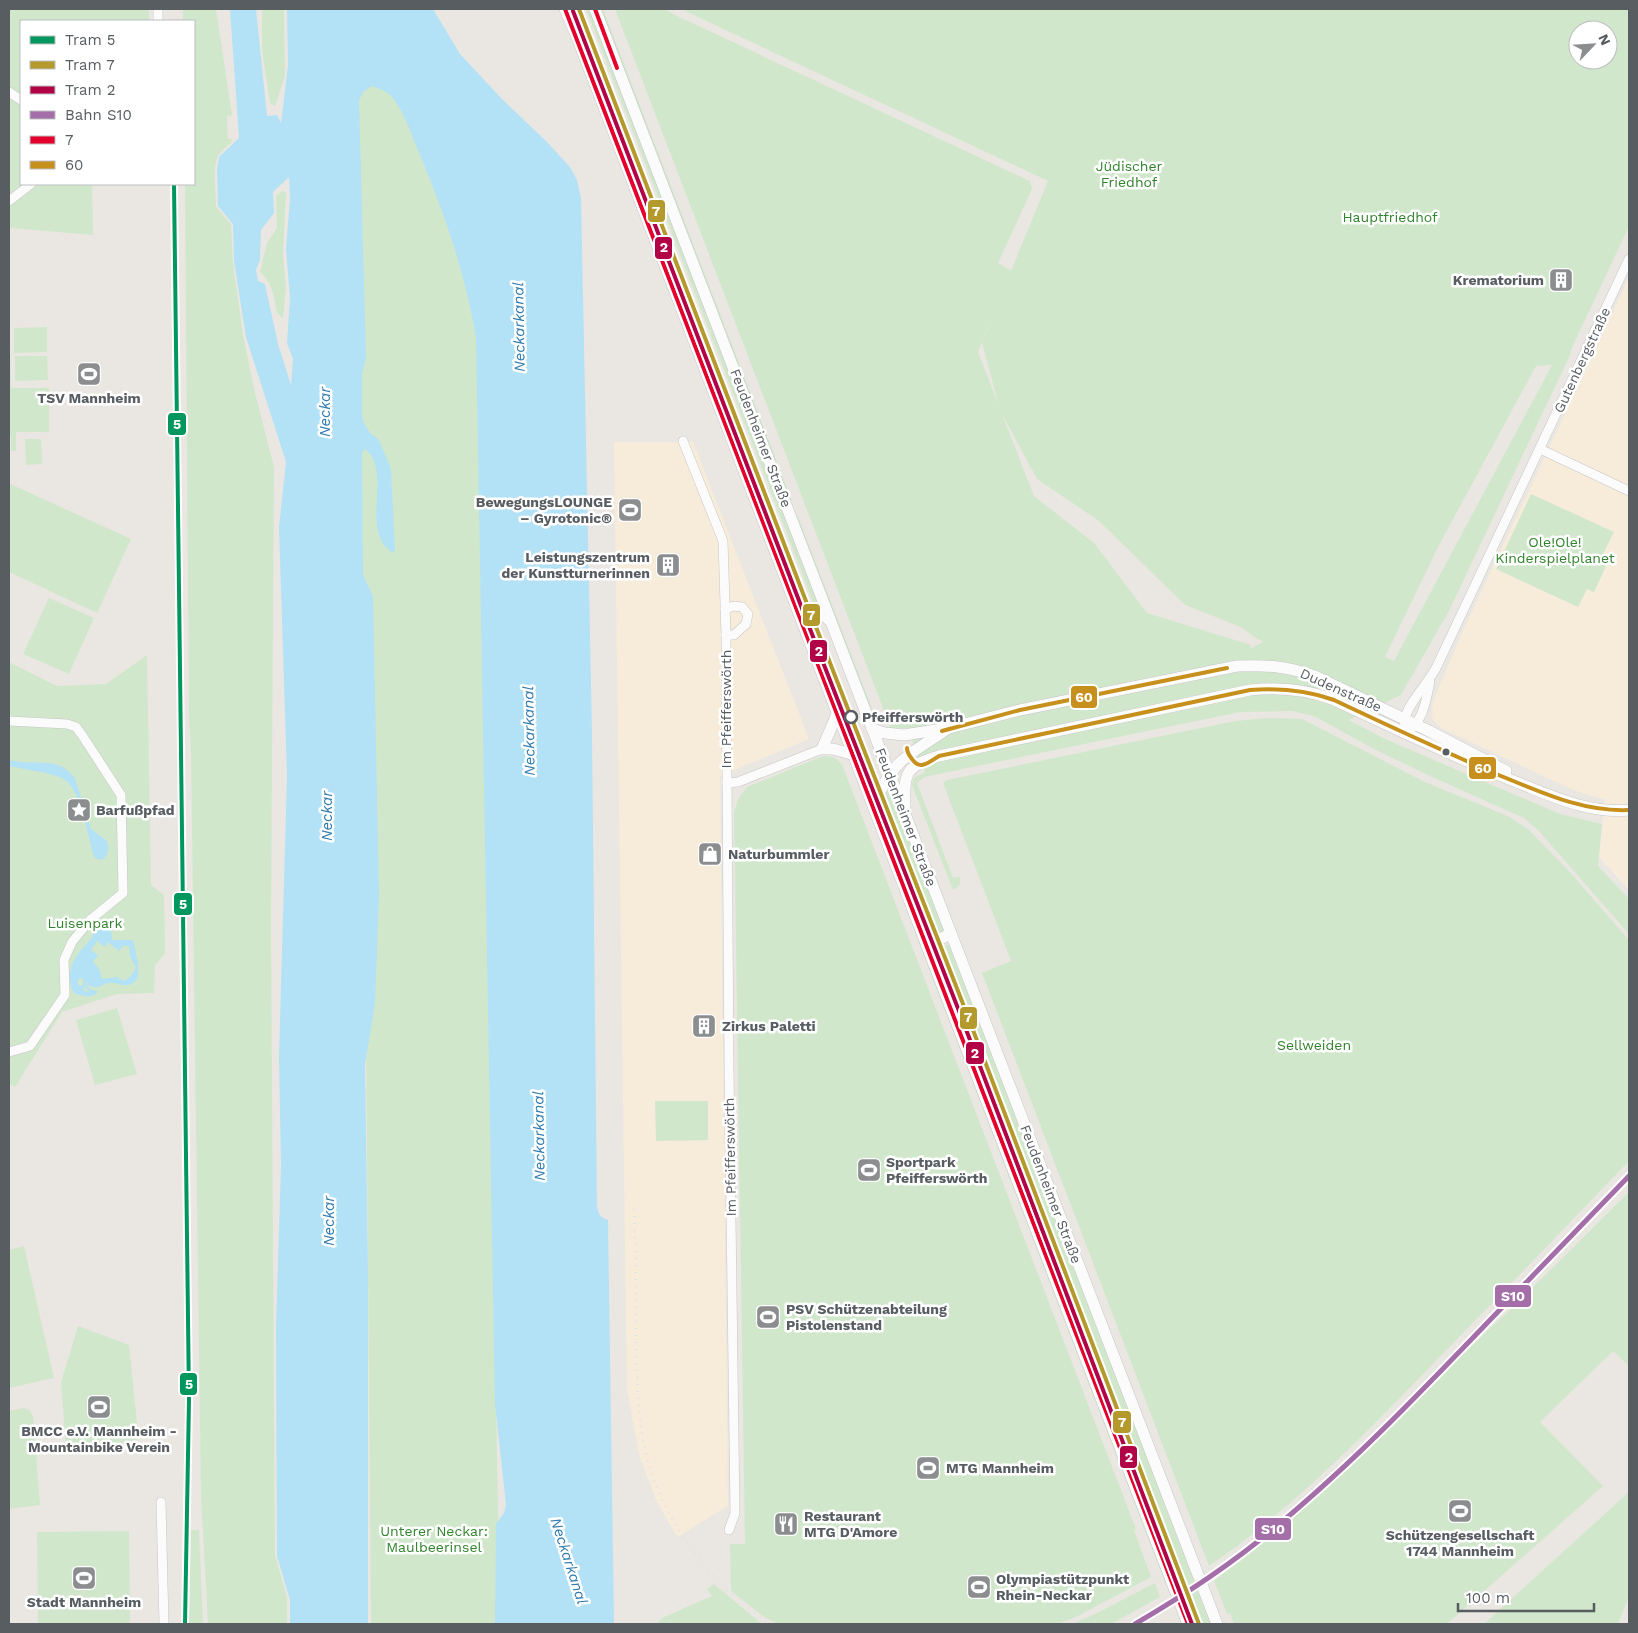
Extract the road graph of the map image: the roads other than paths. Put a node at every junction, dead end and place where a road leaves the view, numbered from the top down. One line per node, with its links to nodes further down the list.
1 (565, 9): 12 (main road, Feudenheimer Straße)
2 (596, 9): 13 (main road, Feudenheimer Straße)
3 (9, 92): 4 (street)
4 (20, 99)
5 (29, 185): 6 (street)
6 (9, 201)
7 (1629, 259): 9 (street, Gutenbergstraße)
8 (683, 441): 11 (street, Im Pfeifferswörth)
9 (1540, 449): 10 (street); 15 (street, Gutenbergstraße)
10 (1629, 491)
11 (725, 609): 14 (street, Im Pfeifferswörth); 14 (street, Im Pfeifferswörth)
12 (801, 616): 13 (main road); 16 (main road, Feudenheimer Straße)
13 (831, 622): 21 (main road, Feudenheimer Straße)
14 (726, 635): 26 (street, Im Pfeifferswörth)
15 (1431, 678): 17 (street, Gutenbergstraße); 19 (street, Gutenbergstraße)
16 (838, 712): 23 (main road); 24 (main road, Feudenheimer Straße)
17 (1404, 719): 19 (main road, Dudenstraße); 20 (main road, Dudenstraße); 22 (street)
18 (9, 721): 33 (street)
19 (1417, 725): 22 (street); 27 (main road, Dudenstraße)
20 (949, 728): 21 (main road, Dudenstraße); 25 (main road, Dudenstraße)
21 (872, 729): 25 (main road, Feudenheimer Straße)
22 (1406, 734): 27 (main road, Dudenstraße); 30 (main road, Dudenstraße)
23 (822, 749): 24 (main road); 26 (street, Im Pfeifferswörth)
24 (854, 756): 28 (main road, Feudenheimer Straße)
25 (889, 773): 28 (main road); 30 (main road, Feudenheimer Straße)
26 (727, 783): 35 (street, Im Pfeifferswörth)
27 (1540, 791): 29 (main road, Dudenstraße)
28 (874, 806): 31 (main road, Feudenheimer Straße)
29 (1629, 810)
30 (906, 816): 32 (main road, Feudenheimer Straße)
31 (921, 927): 32 (main road); 37 (main road, Feudenheimer Straße)
32 (951, 933): 38 (main road, Feudenheimer Straße)
33 (9, 1052)
34 (161, 1502): 36 (street)
35 (729, 1530)
36 (164, 1624)
37 (1188, 1624)
38 (1216, 1624)

